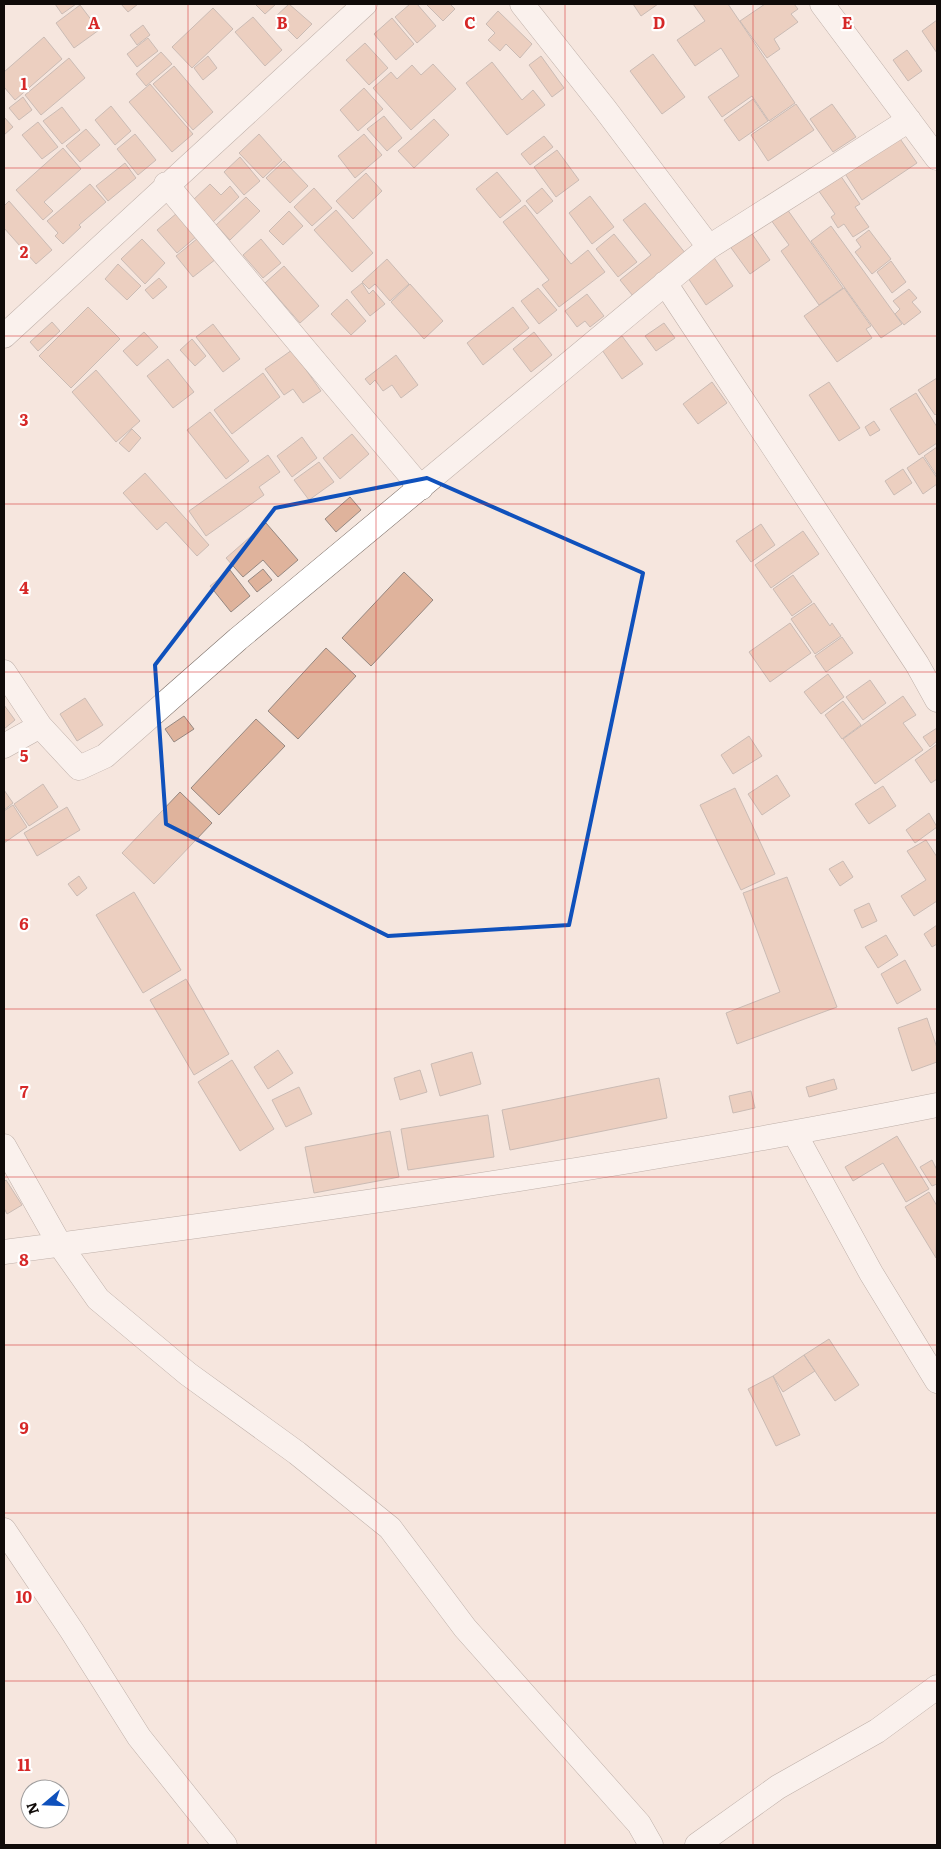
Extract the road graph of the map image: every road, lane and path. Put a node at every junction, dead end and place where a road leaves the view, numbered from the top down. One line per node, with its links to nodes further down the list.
1 (365, 4): 6 (street)
2 (522, 4): 7 (street)
3 (822, 4): 4 (street)
4 (908, 120): 5 (street); 7 (street)
5 (937, 158)
6 (166, 184): 9 (street); 10 (street)
7 (709, 247): 8 (street)
8 (665, 283): 10 (street); 12 (street)
9 (4, 336)
10 (421, 488): 13 (street)
11 (4, 672): 13 (street)
12 (937, 700)
13 (40, 726): 14 (street)
14 (4, 746)
15 (937, 1106): 16 (street)
16 (795, 1134): 18 (street); 20 (street)
17 (4, 1146): 18 (street)
18 (60, 1245): 19 (street); 24 (street)
19 (4, 1252)
20 (937, 1381)
21 (4, 1530): 23 (street)
22 (937, 1687): 25 (street)
23 (225, 1845)
24 (651, 1845)
25 (697, 1845)

